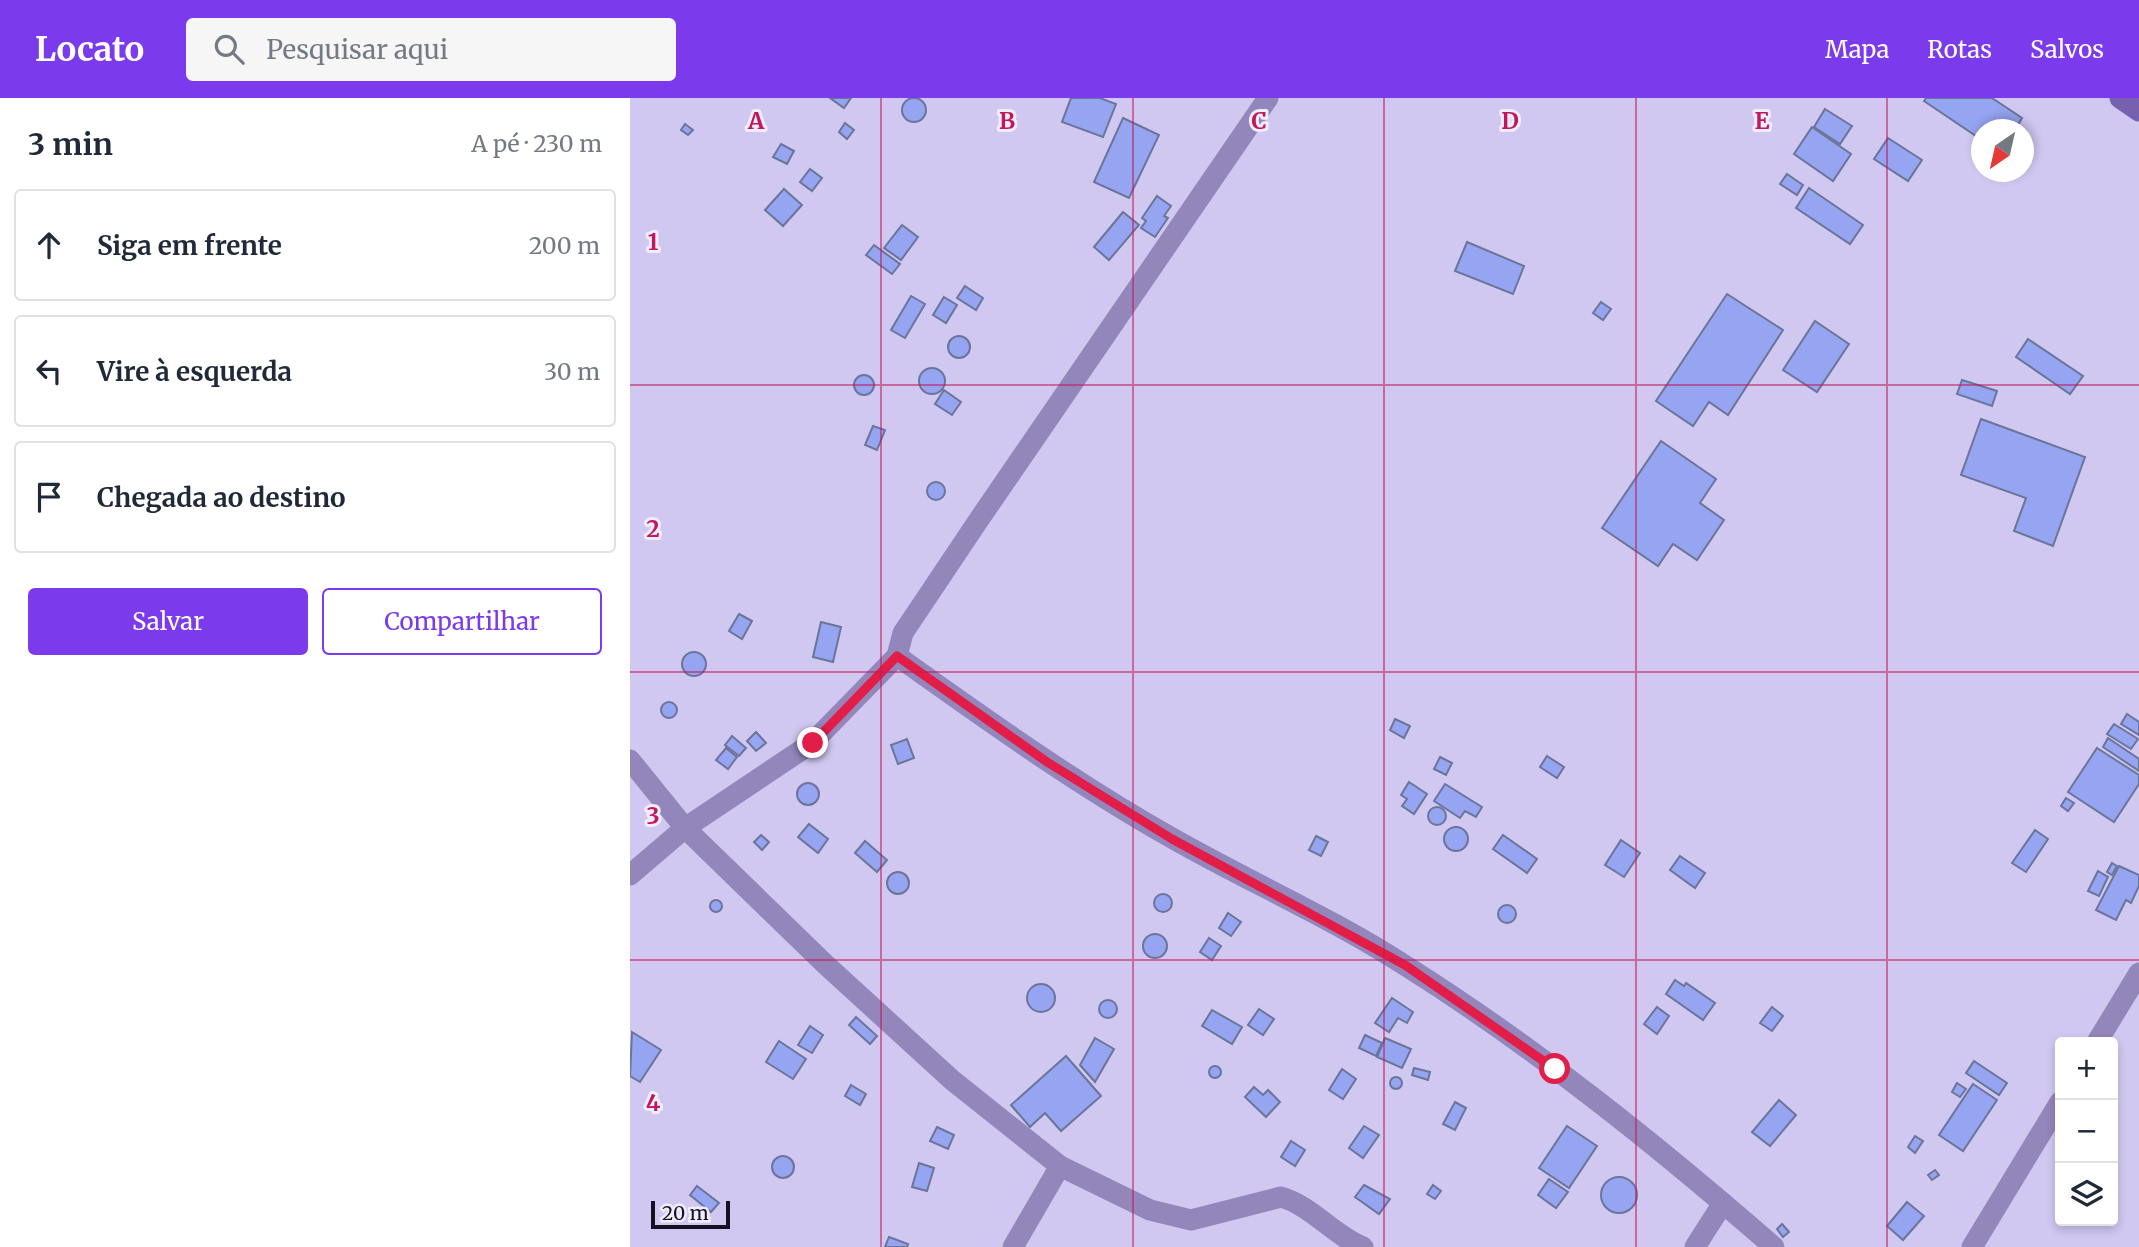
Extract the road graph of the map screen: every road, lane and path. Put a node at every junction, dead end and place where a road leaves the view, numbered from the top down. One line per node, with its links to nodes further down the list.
1 (1268, 98): 4 (street)
2 (2120, 98): 3 (main road)
3 (2139, 111)
4 (897, 656): 6 (street); 12 (street)
5 (630, 760): 6 (street)
6 (685, 828): 7 (street); 11 (street)
7 (630, 875)
8 (2139, 973): 9 (street)
9 (2100, 1037)
10 (2055, 1110): 17 (street)
11 (1060, 1166): 13 (street); 14 (street)
12 (1723, 1203): 15 (street); 16 (street)
13 (1013, 1247)
14 (1363, 1247)
15 (1695, 1247)
16 (1774, 1247)
17 (1972, 1247)

